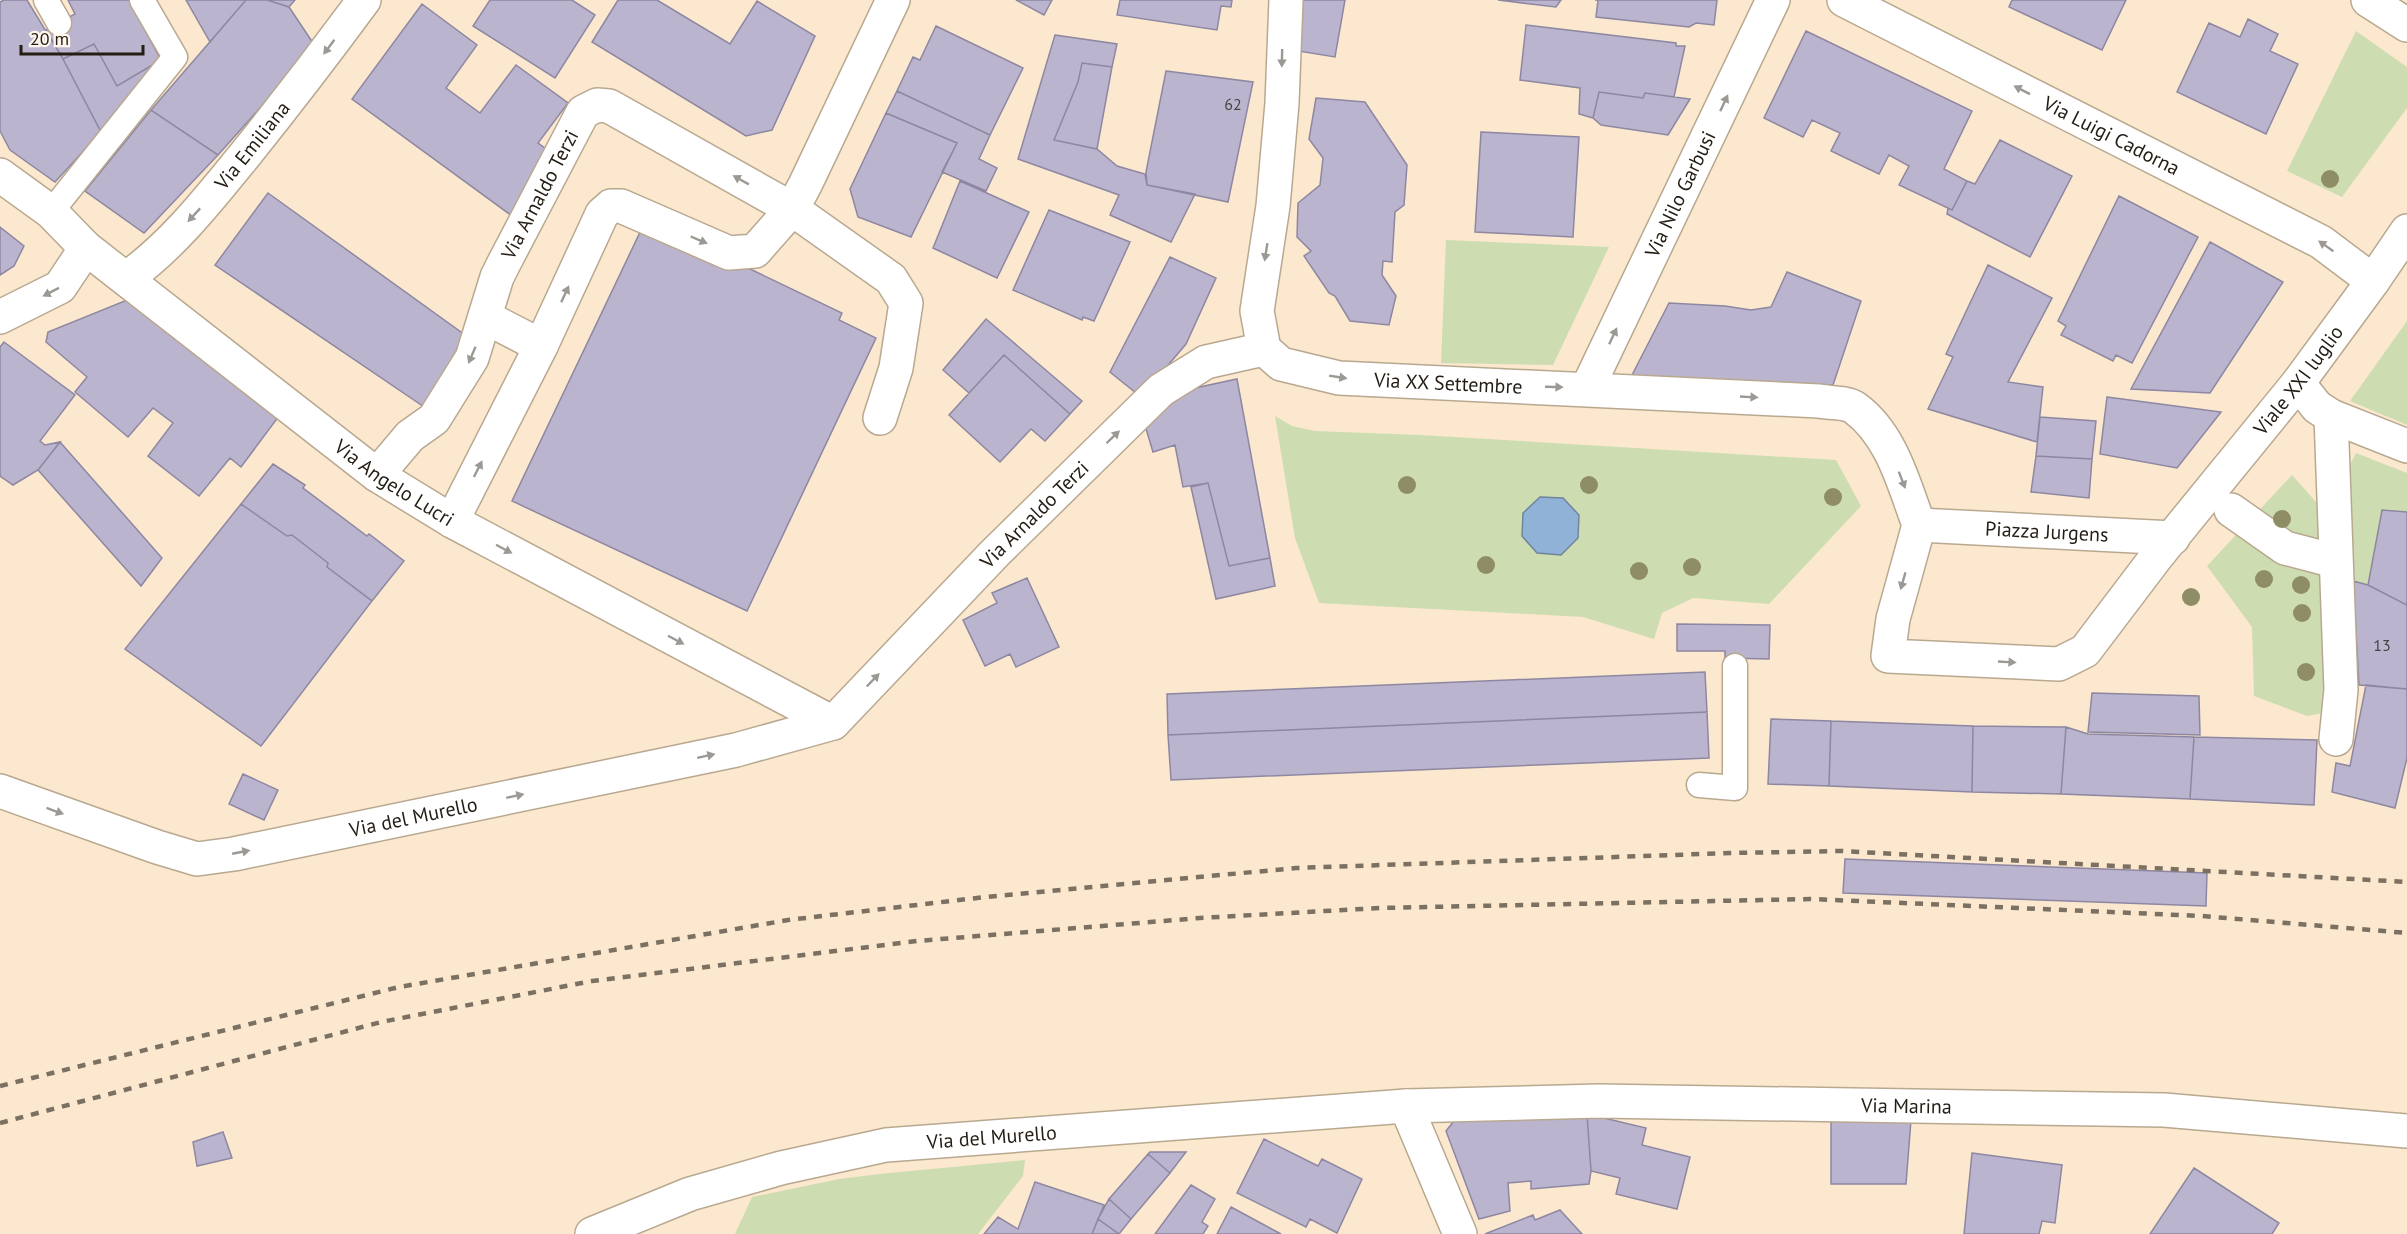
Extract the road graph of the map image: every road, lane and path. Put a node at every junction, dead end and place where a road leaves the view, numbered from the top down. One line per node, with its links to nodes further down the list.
1 (46, 0): 9 (lane)
2 (142, 0): 13 (lane)
3 (364, 0): 16 (street, Via Emiliana, one-way to 16)
4 (894, 0): 12 (street)
5 (1286, 0): 21 (street, one-way to 21)
6 (1773, 0): 23 (street, Via Nilo Garbusi, one-way to 6)
7 (1844, 0): 17 (street, Via Luigi Cadorna, one-way to 7)
8 (2368, 0): 10 (street)
9 (59, 23)
10 (2407, 25)
11 (0, 175): 13 (street, Via Angelo Lucri)
12 (792, 209): 19 (street, Via Arnaldo Terzi, one-way to 19); 20 (street, one-way to 12); 25 (street, Via Arnaldo Terzi)
13 (51, 212): 15 (street, Via Angelo Lucri)
14 (2407, 231): 17 (street, Viale XXI luglio)
15 (86, 248): 16 (street, Via Angelo Lucri); 18 (street, one-way to 18)
16 (127, 278): 27 (street, Via Angelo Lucri)
17 (2373, 281): 22 (street, Viale XXI luglio)
18 (0, 317)
19 (485, 317): 20 (street); 27 (street, Via Arnaldo Terzi, one-way to 27)
20 (541, 346): 29 (street, one-way to 20)
21 (1264, 349): 23 (street, Via XX Settembre, one-way to 23); 34 (street, Via Arnaldo Terzi, one-way to 21)
22 (2298, 383): 24 (street); 31 (street, Viale XXI luglio)
23 (1587, 388): 30 (street, Via XX Settembre, one-way to 30)
24 (2331, 416): 26 (street); 32 (street)
25 (880, 418)
26 (2407, 447)
27 (377, 475): 29 (street, Via Angelo Lucri)
28 (2231, 510): 32 (street)
29 (452, 521): 34 (street, Via Angelo Lucri, one-way to 34)
30 (1919, 525): 31 (street, Piazza Jurgens); 31 (street, Viale XXI luglio, one-way to 31)
31 (2178, 531)
32 (2335, 561): 35 (street)
33 (1735, 666): 36 (lane)
34 (833, 723): 37 (street, Via del Murello, one-way to 34)
35 (2336, 739)
36 (1699, 785)
37 (0, 791)
38 (1406, 1106): 39 (street, Via Marina); 40 (street, Via del Murello); 41 (street)
39 (2402, 1131)
40 (592, 1234)
41 (1460, 1234)

